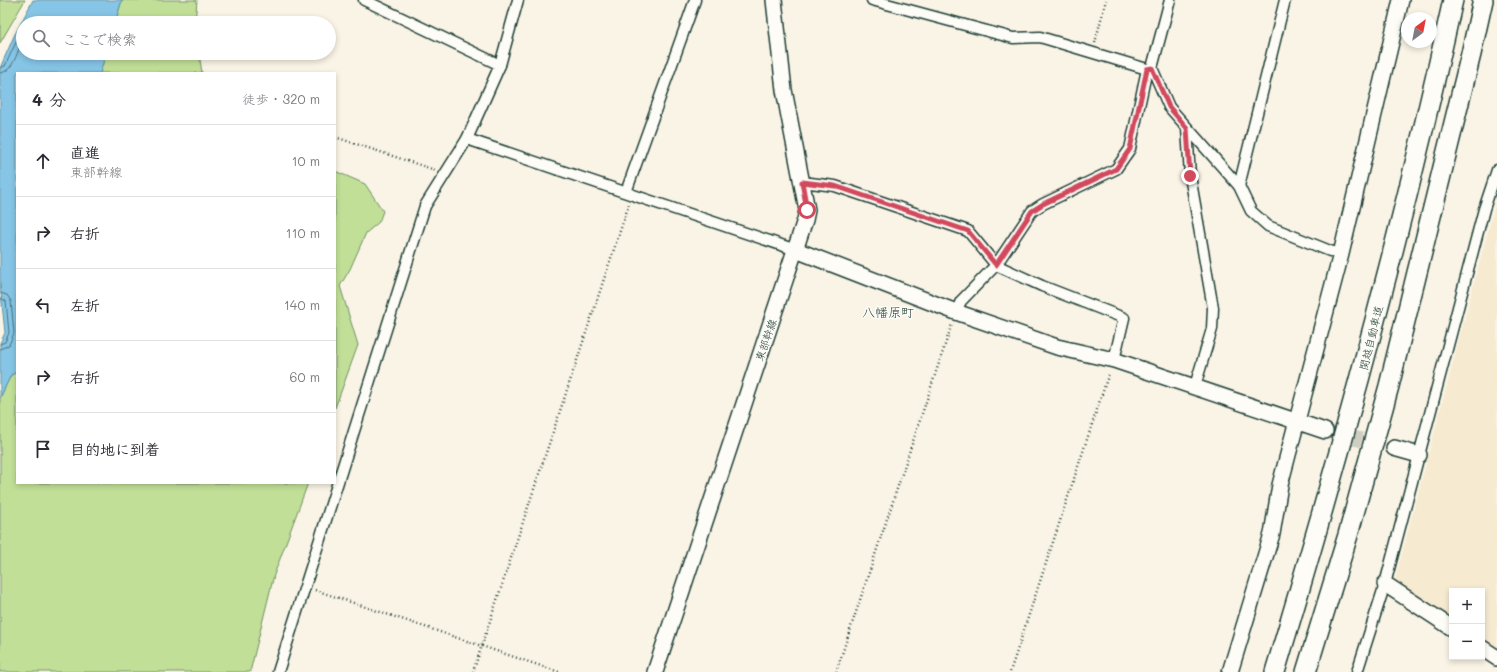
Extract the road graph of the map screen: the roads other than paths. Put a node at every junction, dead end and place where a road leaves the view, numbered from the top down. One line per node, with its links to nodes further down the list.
1 (364, 0): 11 (street)
2 (518, 0): 11 (street)
3 (696, 0): 18 (street)
4 (774, 0): 16 (street, 東部幹線)
5 (872, 0): 12 (street)
6 (1170, 0): 12 (street)
7 (1285, 0): 17 (street)
8 (1401, 0): 20 (street)
9 (1453, 0): 36 (highway, 関越自動車道)
10 (1483, 0): 37 (highway)
11 (500, 65): 14 (street)
12 (1150, 69): 13 (street); 21 (street)
13 (1187, 128): 17 (street); 24 (street)
14 (467, 138): 18 (street); 33 (street)
15 (1497, 170): 28 (street)
16 (802, 182): 19 (street, 東部幹線); 21 (street)
17 (1239, 186): 20 (street)
18 (629, 193): 19 (street)
19 (796, 250): 22 (street); 34 (street, 東部幹線)
20 (1341, 254): 25 (street)
21 (996, 265): 22 (street); 23 (street)
22 (956, 312): 23 (street)
23 (1114, 360): 24 (street)
24 (1195, 386): 25 (street)
25 (1297, 421): 26 (street); 35 (street)
26 (1325, 431)
27 (1394, 448): 28 (street)
28 (1420, 455): 29 (street)
29 (1385, 584): 30 (street); 38 (street)
30 (1449, 626)
31 (1485, 650): 32 (street)
32 (1497, 658)
33 (278, 672)
34 (655, 672)
35 (1230, 672)
36 (1275, 672)
37 (1306, 672)
38 (1357, 672)

